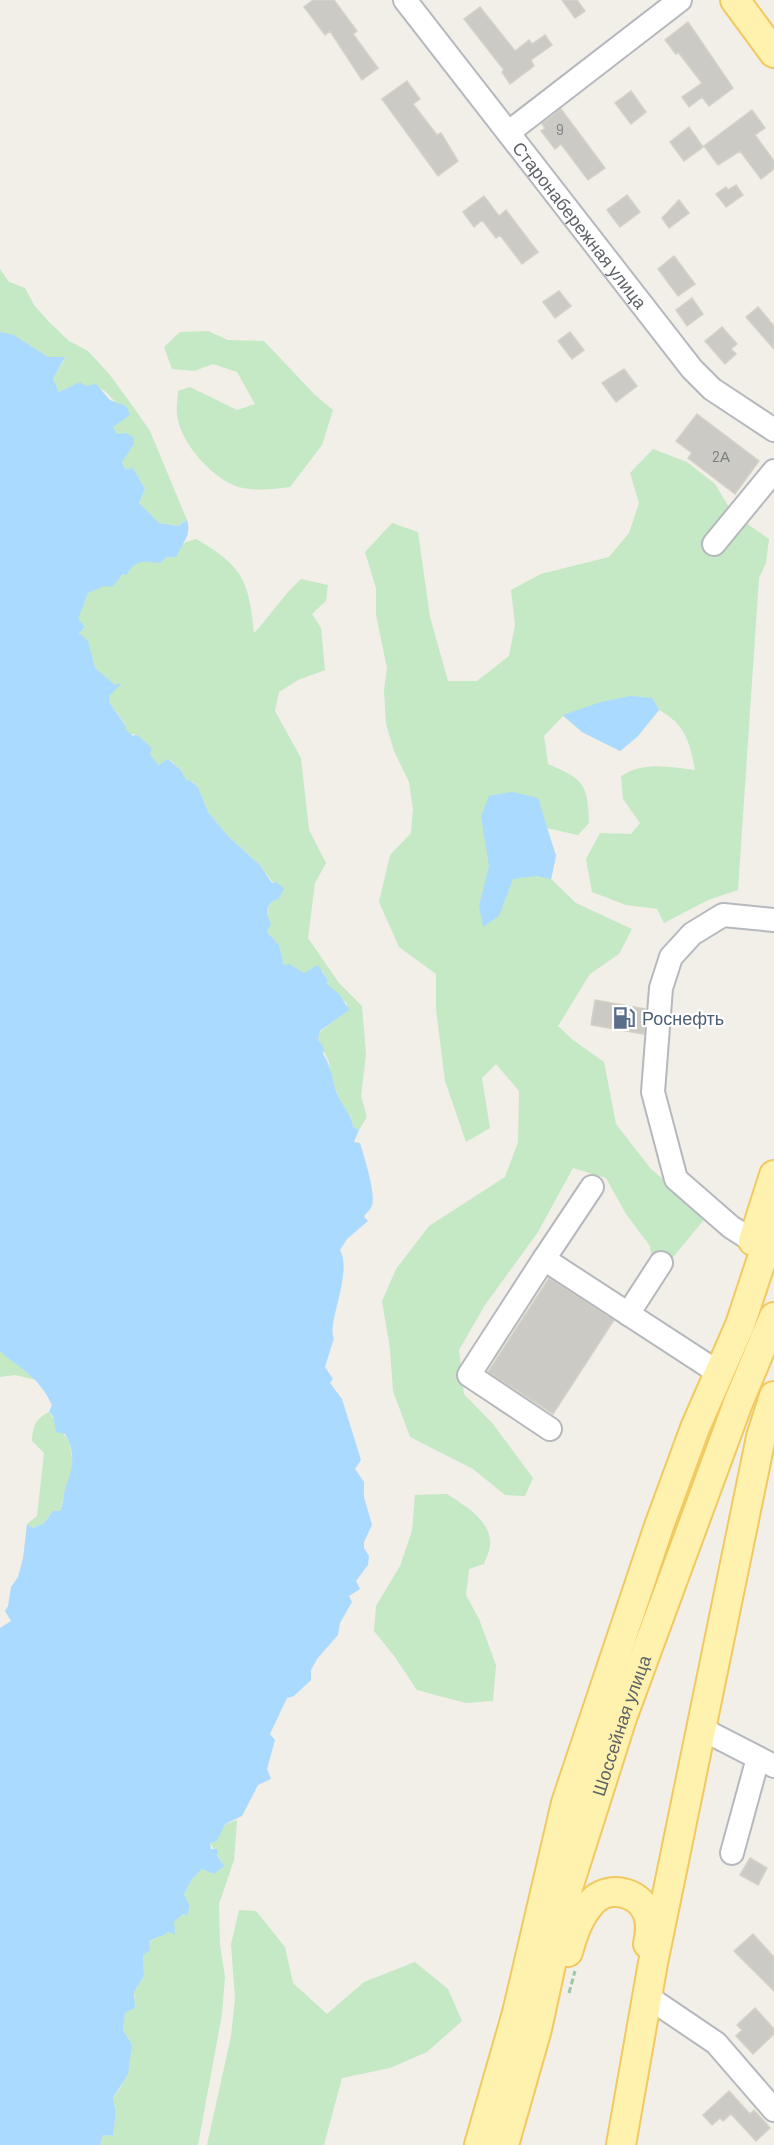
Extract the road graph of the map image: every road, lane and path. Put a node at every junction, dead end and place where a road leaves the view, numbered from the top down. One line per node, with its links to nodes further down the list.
1 (405, 0): 5 (street, Старонабережная улица)
2 (680, 0): 5 (street)
3 (735, 0): 4 (main road)
4 (774, 53)
5 (509, 132): 6 (street, Старонабережная улица)
6 (774, 430)
7 (774, 471): 8 (street)
8 (714, 544)
9 (774, 920): 13 (street)
10 (774, 1175): 13 (main road, Шоссейная улица)
11 (592, 1186): 14 (street)
12 (774, 1222): 18 (main road, Шоссейная улица)
13 (753, 1241): 18 (main road, Шоссейная улица)
14 (544, 1259): 16 (street); 21 (street)
15 (661, 1263): 16 (street)
16 (628, 1314): 19 (street)
17 (774, 1317): 30 (main road, Шоссейная улица)
18 (740, 1325): 19 (main road, Шоссейная улица)
19 (719, 1373): 32 (main road, Шоссейная улица)
20 (774, 1396): 22 (main road)
21 (550, 1429)
22 (767, 1441): 23 (main road)
23 (700, 1728): 24 (street); 27 (main road)
24 (766, 1762): 25 (street)
25 (732, 1853)
26 (578, 1961): 28 (path)
27 (653, 1963): 29 (main road); 30 (main road)
28 (569, 1994)
29 (648, 1997): 31 (street); 34 (main road)
30 (537, 2029): 33 (main road, Шоссейная улица)
31 (774, 2110)
32 (479, 2145)
33 (504, 2145)
34 (621, 2145)

